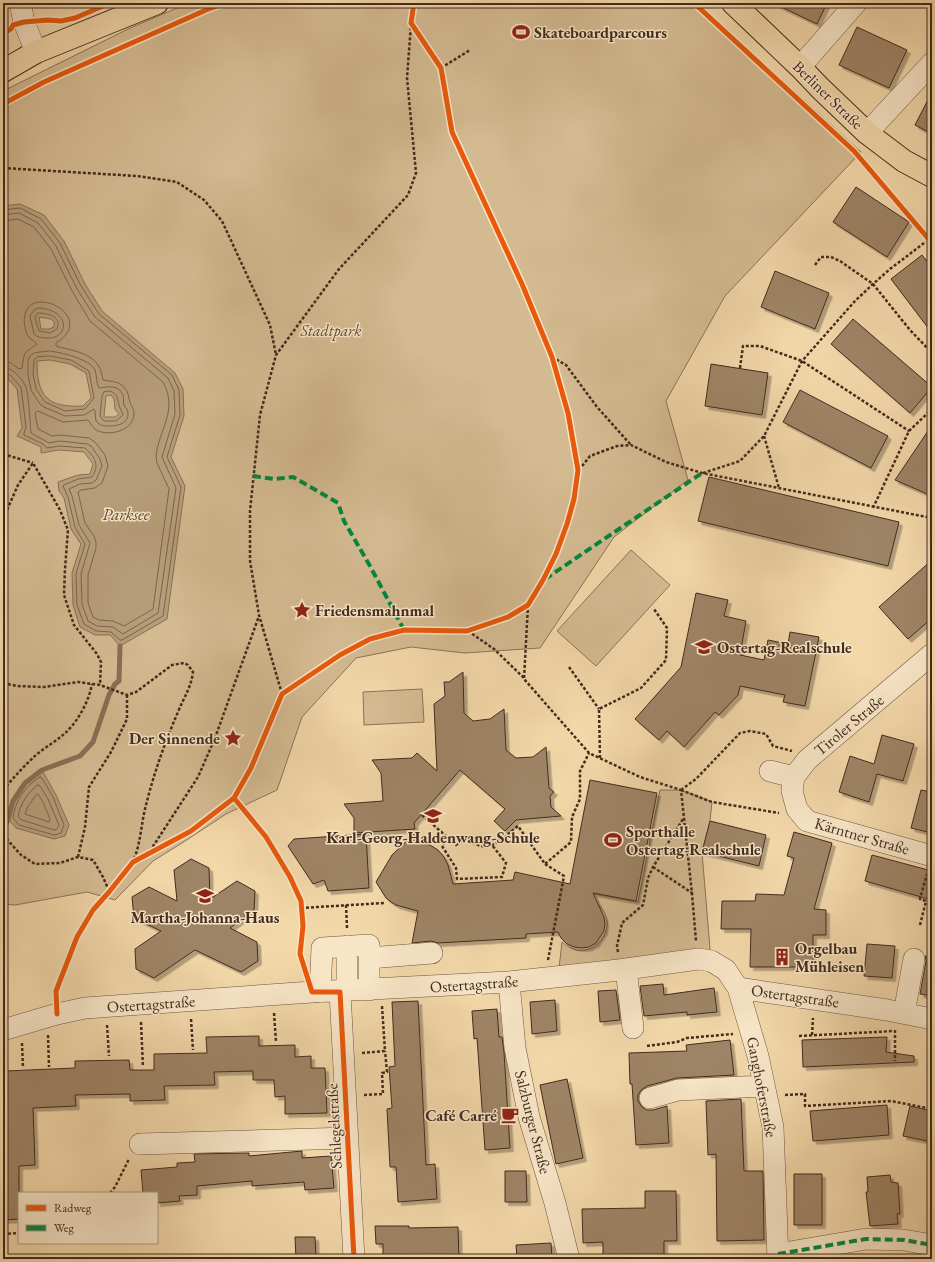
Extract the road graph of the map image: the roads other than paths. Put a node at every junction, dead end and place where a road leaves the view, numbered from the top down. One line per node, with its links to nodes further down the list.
1 (20, 3): 5 (street)
2 (157, 3): 5 (main road)
3 (733, 3): 7 (main road, Berliner Straße)
4 (856, 3): 7 (street)
5 (36, 52): 8 (main road)
6 (932, 63): 9 (street)
7 (800, 67): 9 (main road, Berliner Straße)
8 (3, 71)
9 (867, 133): 10 (main road, Berliner Straße)
10 (932, 176)
11 (932, 654): 13 (street, Tiroler Straße)
12 (770, 771): 13 (street)
13 (794, 777): 14 (street, Kärntner Straße)
14 (932, 856)
15 (347, 946): 17 (street); 23 (street, Schlegelstraße); 24 (street)
16 (432, 953): 17 (street)
17 (369, 958): 22 (street)
18 (914, 959): 25 (street)
19 (623, 970): 20 (street, Ostertagstraße); 21 (street, Ostertagstraße); 28 (street)
20 (509, 982): 22 (street, Ostertagstraße); 36 (street, Salzburger Straße)
21 (738, 988): 25 (street, Ostertagstraße); 29 (street, Ganghoferstraße)
22 (375, 990): 23 (street, Ostertagstraße)
23 (343, 991): 24 (street, Ostertagstraße); 31 (street, Schlegelstraße)
24 (316, 992): 27 (street, Ostertagstraße)
25 (899, 1019): 26 (street, Ostertagstraße)
26 (932, 1019)
27 (12, 1027)
28 (633, 1028)
29 (766, 1091): 30 (street); 34 (street, Ganghoferstraße)
30 (650, 1098)
31 (348, 1138): 32 (street); 35 (street, Schlegelstraße)
32 (140, 1144)
33 (932, 1245): 34 (street)
34 (778, 1256)
35 (354, 1259)
36 (569, 1259)

